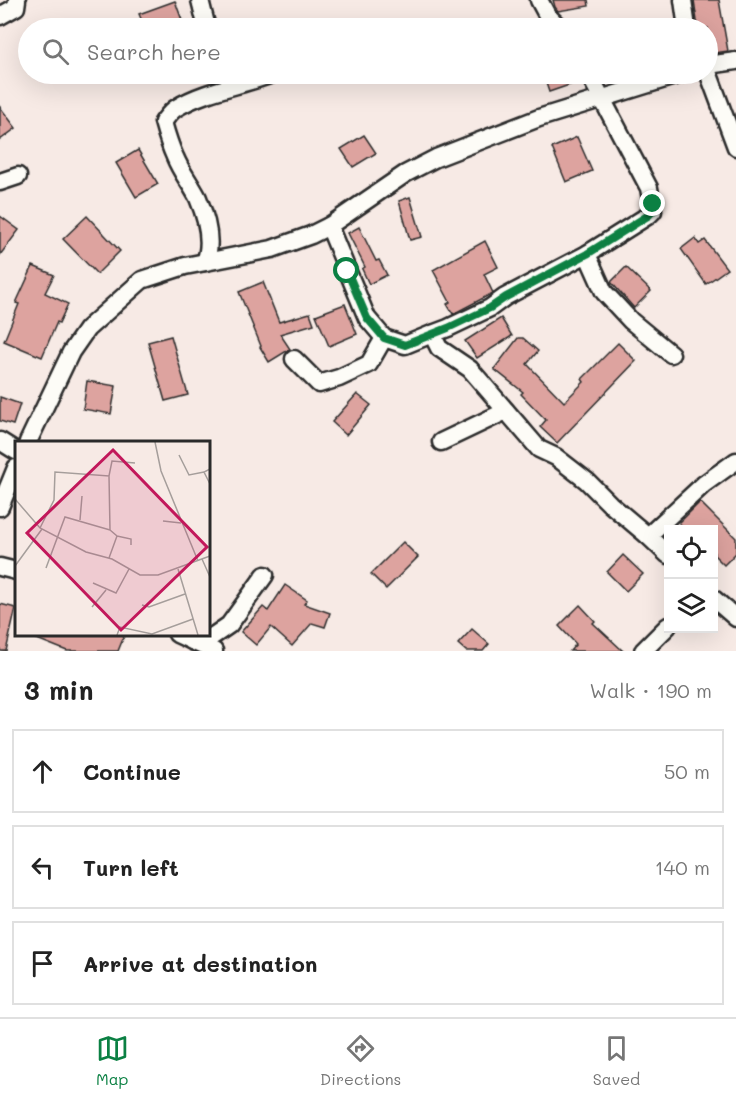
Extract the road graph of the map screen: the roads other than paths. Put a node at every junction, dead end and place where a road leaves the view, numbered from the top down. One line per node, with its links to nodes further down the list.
1 (17, 0): 5 (street)
2 (200, 0): 6 (street)
3 (538, 0): 7 (street)
4 (683, 0): 8 (street)
5 (0, 16)
6 (204, 18)
7 (550, 18)
8 (686, 18)
9 (736, 61): 10 (street)
10 (718, 64)
11 (216, 84): 16 (street)
12 (244, 84): 16 (street)
13 (594, 84): 17 (street)
14 (649, 84): 17 (street)
15 (712, 84): 18 (street)
16 (212, 93): 23 (street)
17 (601, 99): 21 (street); 22 (street)
18 (736, 147)
19 (18, 176): 20 (street)
20 (0, 183)
21 (329, 226): 23 (street); 25 (street)
22 (587, 254): 24 (street); 27 (street)
23 (205, 262): 32 (street)
24 (432, 334): 26 (street); 30 (street)
25 (384, 338): 26 (street); 29 (street)
26 (405, 345): 29 (street)
27 (670, 354)
28 (294, 359): 29 (street)
29 (369, 364)
30 (506, 411): 33 (street); 38 (street)
31 (0, 441): 34 (street)
32 (28, 441)
33 (441, 442)
34 (15, 450)
35 (736, 461): 38 (street)
36 (15, 470): 37 (street)
37 (0, 507)
38 (648, 536): 39 (street)
39 (664, 550)
40 (0, 567): 41 (street)
41 (15, 572)
42 (265, 575): 46 (street)
43 (718, 602): 44 (street)
44 (736, 618)
45 (664, 631): 48 (street)
46 (184, 638): 47 (street)
47 (214, 651)
48 (642, 651)

